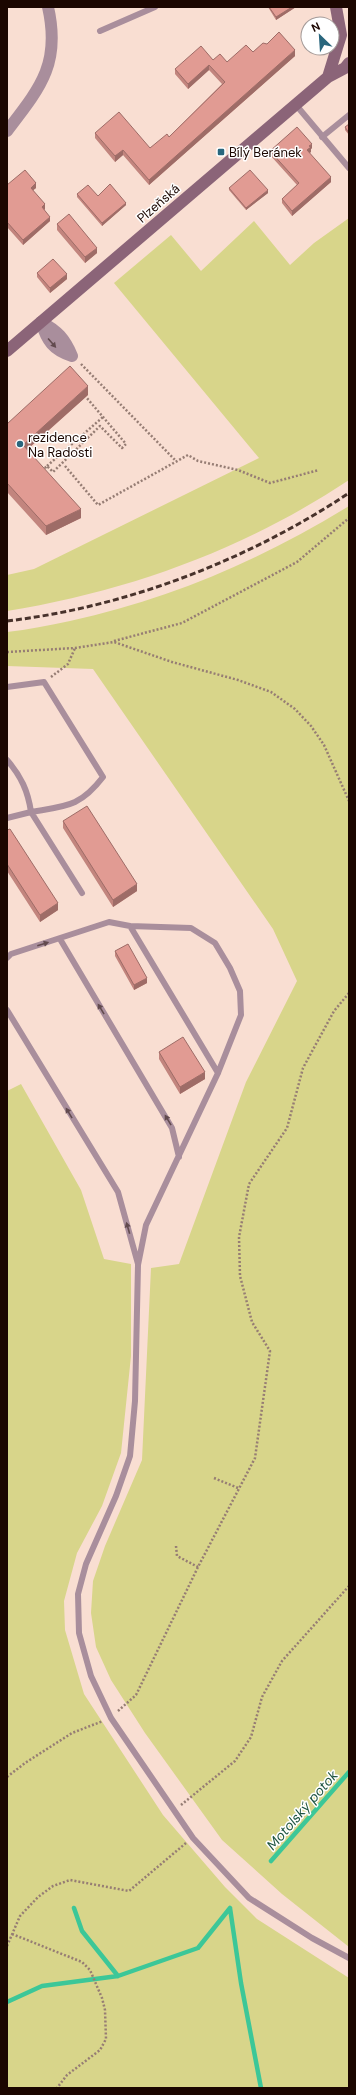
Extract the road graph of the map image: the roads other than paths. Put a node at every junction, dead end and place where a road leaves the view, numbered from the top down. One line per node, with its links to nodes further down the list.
1 (48, 7): 11 (street)
2 (155, 7): 3 (lane)
3 (100, 30)
4 (349, 36): 5 (main road)
5 (340, 46)
6 (334, 56): 8 (main road)
7 (349, 63): 8 (main road, Plzeňská)
8 (328, 77): 9 (main road, Plzeňská)
9 (296, 105): 12 (lane); 14 (main road, Plzeňská)
10 (349, 115): 12 (lane)
11 (7, 131)
12 (322, 137): 13 (lane)
13 (349, 168)
14 (41, 322): 15 (main road, Plzeňská); 16 (street)
15 (7, 351)
16 (72, 356)
17 (7, 687): 19 (lane)
18 (7, 760): 19 (lane)
19 (31, 812): 20 (lane); 21 (lane)
20 (7, 818)
21 (82, 893)
22 (130, 926): 23 (lane); 26 (lane); 26 (lane)
23 (60, 939): 24 (lane, one-way to 23); 27 (lane, one-way to 23)
24 (7, 958)
25 (7, 1010): 28 (lane, one-way to 25)
26 (218, 1073): 27 (lane)
27 (179, 1157): 28 (lane)
28 (138, 1265): 29 (lane)
29 (349, 1958)

